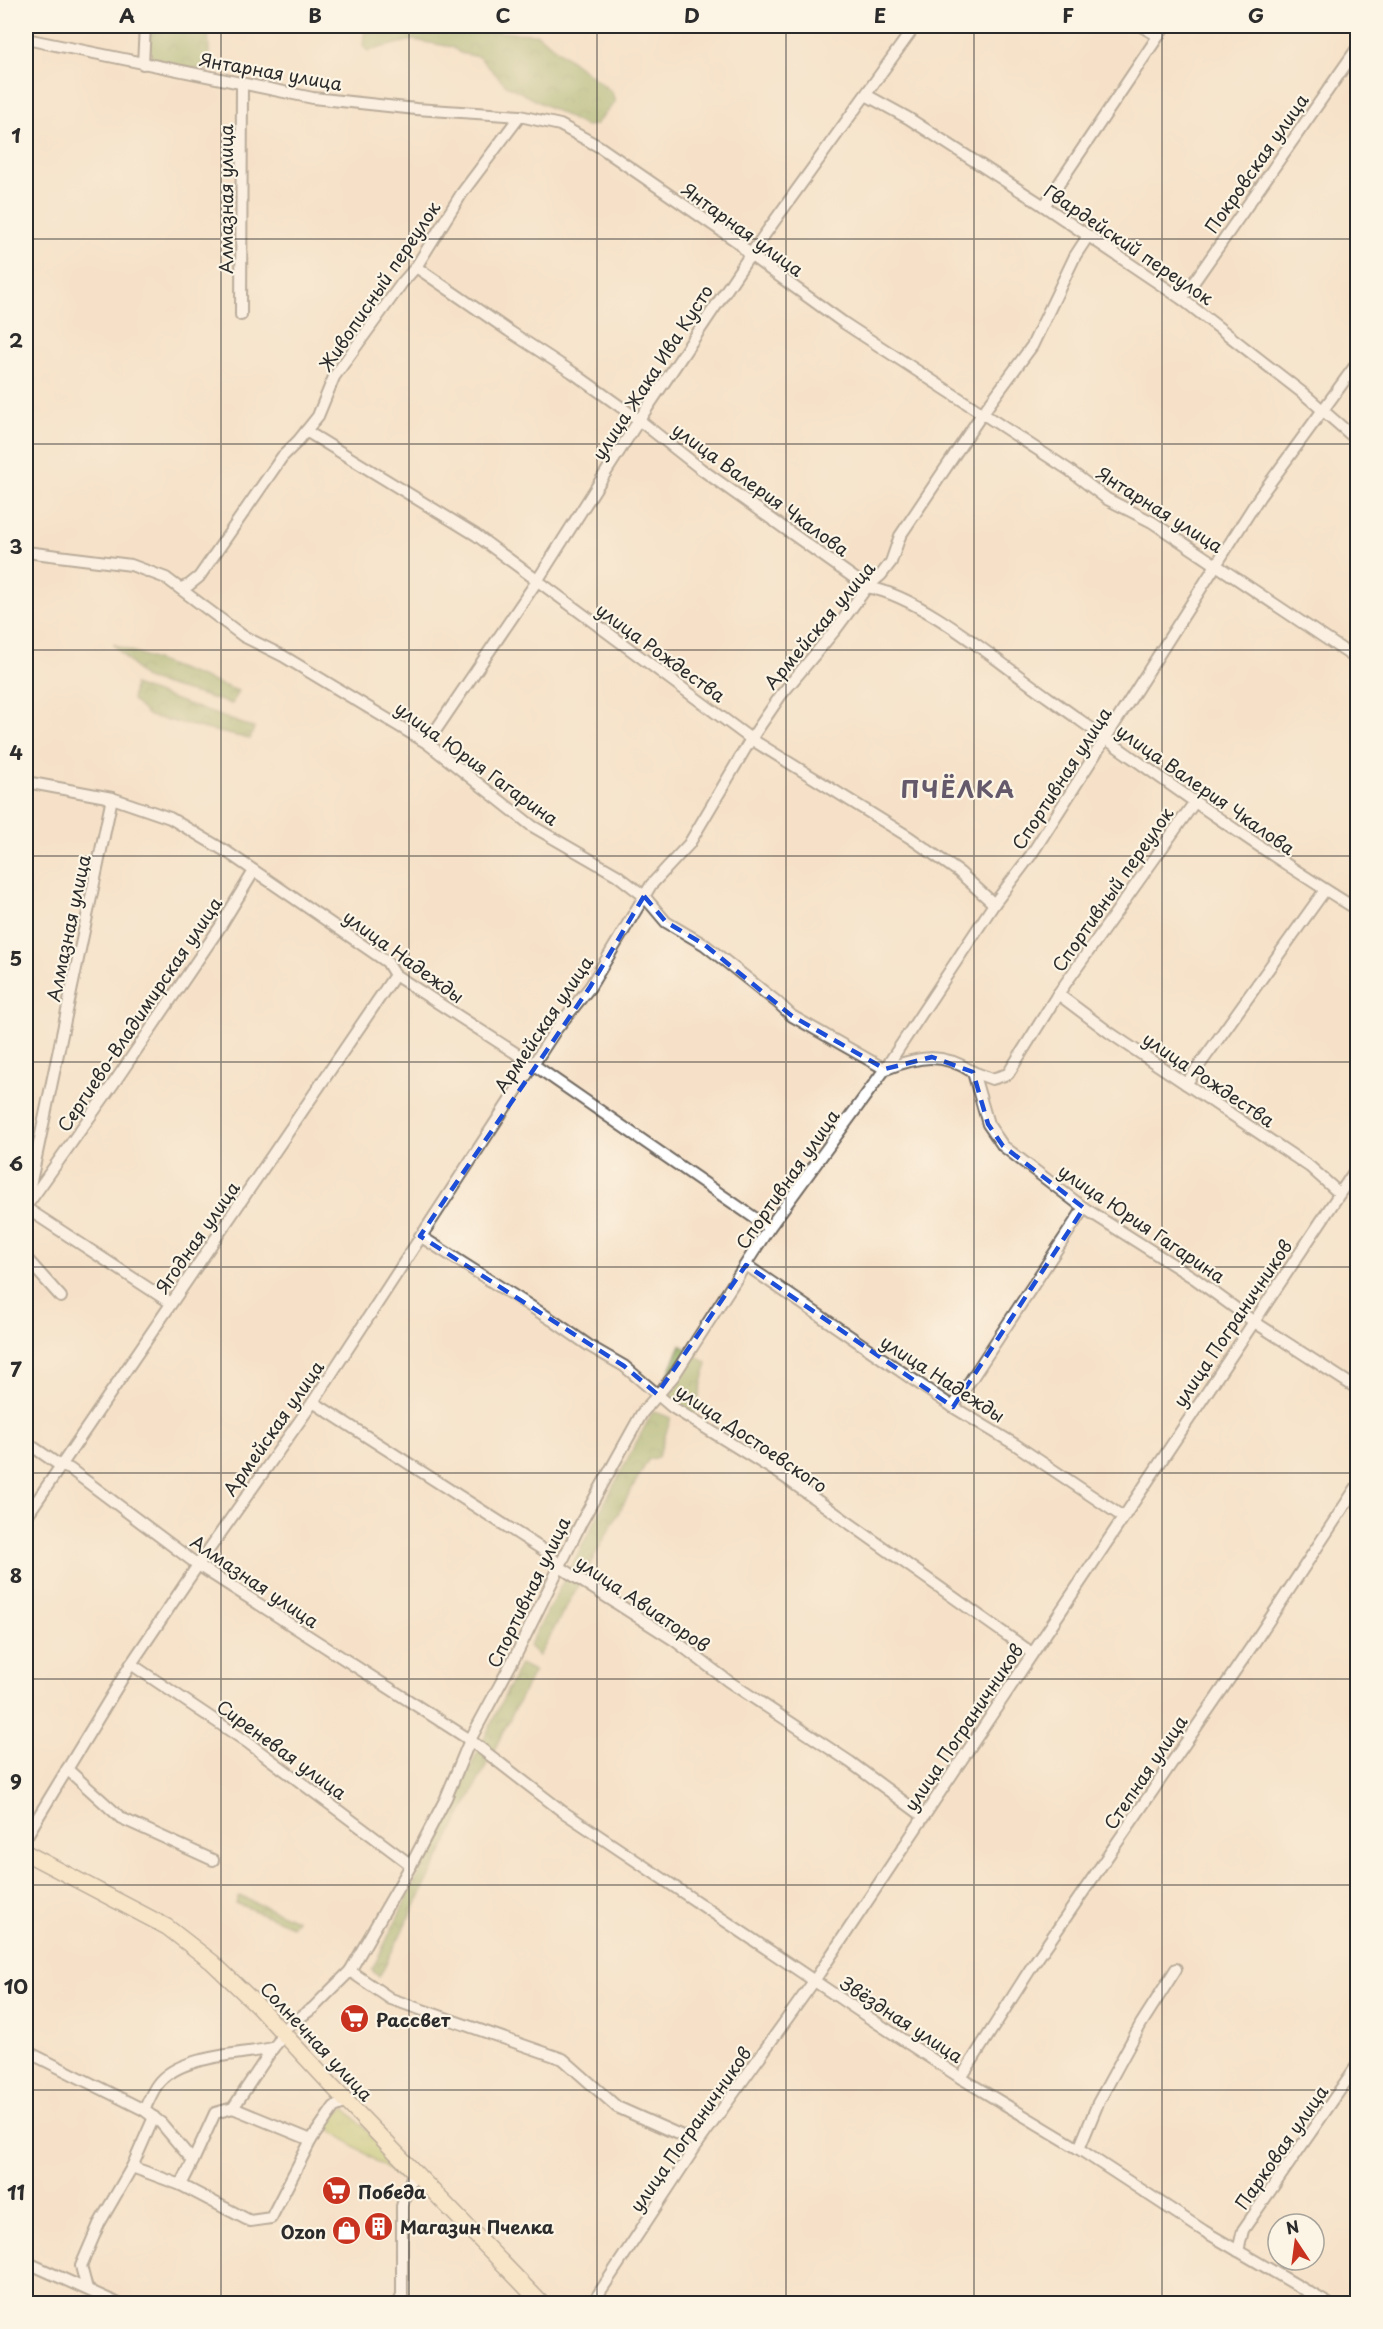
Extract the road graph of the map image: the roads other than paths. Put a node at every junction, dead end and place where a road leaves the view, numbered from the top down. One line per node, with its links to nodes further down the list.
1 (145, 26): 8 (street)
2 (915, 26): 10 (street, улица Жака Ива Кусто)
3 (1141, 26): 5 (street)
4 (1165, 26): 5 (street)
5 (1158, 36): 12 (street)
6 (26, 39): 8 (street, Янтарная улица)
7 (1358, 47): 16 (street, Покровская улица)
8 (143, 64): 9 (street, Янтарная улица)
9 (242, 84): 11 (street, Янтарная улица); 17 (street, Алмазная улица)
10 (866, 95): 12 (street, Гвардейский переулок); 14 (street, улица Жака Ива Кусто)
11 (520, 116): 14 (street, Янтарная улица); 15 (street, Живописный переулок)
12 (1044, 206): 13 (street, Гвардейский переулок)
13 (1088, 236): 16 (street, Гвардейский переулок); 20 (street, Армейская улица)
14 (750, 255): 20 (street, Янтарная улица); 21 (street, улица Жака Ива Кусто)
15 (416, 267): 21 (street, улица Валерия Чкалова); 22 (street, Живописный переулок)
16 (1182, 299): 19 (street, Гвардейский переулок)
17 (242, 315)
18 (1358, 362): 19 (street, Спортивная улица)
19 (1323, 410): 23 (street, Гвардейский переулок); 25 (street, Спортивная улица)
20 (982, 414): 25 (street, Янтарная улица); 27 (street, Армейская улица)
21 (639, 420): 26 (street, улица Жака Ива Кусто); 27 (street, улица Валерия Чкалова)
22 (306, 431): 26 (street, улица Рождества); 28 (street, Живописный переулок)
23 (1358, 441)
24 (26, 552): 28 (street, улица Юрия Гагарина)
25 (1216, 564): 29 (street, Янтарная улица); 31 (street, Спортивная улица)
26 (537, 581): 30 (street, улица Рождества); 32 (street, улица Жака Ива Кусто)
27 (867, 587): 30 (street, Армейская улица); 31 (street, улица Валерия Чкалова)
28 (181, 588): 32 (street, улица Юрия Гагарина)
29 (1358, 660)
30 (751, 739): 38 (street, Армейская улица); 39 (street, улица Рождества)
31 (1106, 739): 35 (street, улица Валерия Чкалова); 39 (street, Спортивная улица)
32 (427, 743): 38 (street, улица Юрия Гагарина)
33 (26, 782): 34 (street, улица Надежды)
34 (112, 798): 36 (street, улица Надежды); 49 (street, Алмазная улица)
35 (1194, 803): 37 (street, улица Валерия Чкалова); 42 (street, Спортивный переулок)
36 (254, 871): 41 (street, улица Надежды); 49 (street, Сергиево-Владимирская улица)
37 (1325, 890): 40 (street, улица Валерия Чкалова); 46 (street)
38 (644, 896): 43 (street, Армейская улица); 44 (street, улица Юрия Гагарина)
39 (994, 904): 44 (street, Спортивная улица)
40 (1358, 910)
41 (395, 975): 43 (street, улица Надежды); 56 (street, Ягодная улица)
42 (1058, 994): 45 (street, Спортивный переулок); 46 (street, улица Рождества)
43 (534, 1065): 51 (street, улица Надежды); 52 (street, Армейская улица)
44 (885, 1069): 45 (street); 51 (street, Спортивная улица)
45 (973, 1072): 50 (street, улица Юрия Гагарина)
46 (1186, 1084): 48 (street, улица Рождества)
47 (1358, 1166): 48 (street, улица Пограничников)
48 (1339, 1193): 57 (street, улица Пограничников)
49 (26, 1205): 56 (street)
50 (1084, 1208): 57 (street, улица Юрия Гагарина); 61 (street)
51 (769, 1228): 54 (street, Спортивная улица)
52 (420, 1236): 59 (street, улица Достоевского); 60 (street, Армейская улица)
53 (26, 1258): 55 (street)
54 (746, 1265): 59 (street, Спортивная улица); 61 (street, улица Надежды)
55 (61, 1297)
56 (171, 1304): 63 (street, Ягодная улица)
57 (1253, 1321): 58 (street, улица Юрия Гагарина); 66 (street, улица Пограничников)
58 (1358, 1389)
59 (657, 1394): 68 (street, Спортивная улица); 69 (street, улица Достоевского)
60 (313, 1402): 67 (street, Армейская улица); 68 (street, улица Авиаторов)
61 (953, 1407): 66 (street, улица Надежды)
62 (26, 1442): 63 (street, Алмазная улица)
63 (59, 1465): 65 (street, Ягодная улица); 67 (street, Алмазная улица)
64 (1358, 1485): 85 (street, Степная улица)
65 (26, 1517)
66 (1123, 1517): 69 (street, улица Пограничников)
67 (198, 1565): 70 (street, Армейская улица); 71 (street, Алмазная улица)
68 (560, 1567): 71 (street, Спортивная улица); 73 (street, улица Авиаторов)
69 (1032, 1653): 73 (street, улица Пограничников)
70 (131, 1664): 72 (street, Армейская улица); 77 (street, Сиреневая улица)
71 (470, 1740): 77 (street, Спортивная улица); 80 (street, Звёздная улица)
72 (67, 1769): 74 (street, Армейская улица); 76 (street)
73 (923, 1816): 80 (street, улица Пограничников)
74 (26, 1837)
75 (26, 1853): 81 (street, Солнечная улица)
76 (213, 1860)
77 (411, 1865): 79 (street, Спортивная улица)
78 (1176, 1969): 91 (street)
79 (350, 1971): 81 (street, Спортивная улица); 90 (street)
80 (814, 1981): 85 (street, Звёздная улица); 90 (street, улица Пограничников)
81 (281, 2031): 82 (street); 86 (street, Солнечная улица)
82 (273, 2048): 87 (street); 88 (street)
83 (26, 2051): 88 (street)
84 (1358, 2064): 96 (street, Парковая улица)
85 (961, 2078): 91 (street, Звёздная улица)
86 (347, 2102): 89 (street); 94 (street, Солнечная улица)
87 (233, 2108): 89 (street); 92 (street)
88 (149, 2113): 92 (street); 93 (street)
89 (311, 2140): 95 (street)
90 (698, 2143): 102 (street, улица Пограничников)
91 (1079, 2149): 96 (street, Звёздная улица)
92 (193, 2161): 95 (street)
93 (132, 2167): 95 (street); 98 (street)
94 (414, 2171): 100 (street); 101 (street, Солнечная улица)
95 (181, 2185)
96 (1238, 2251): 103 (street, Звёздная улица)
97 (26, 2262): 98 (street)
98 (87, 2289): 99 (street)
99 (119, 2304)
100 (398, 2304)
101 (542, 2304)
102 (592, 2304)
103 (1329, 2304)

